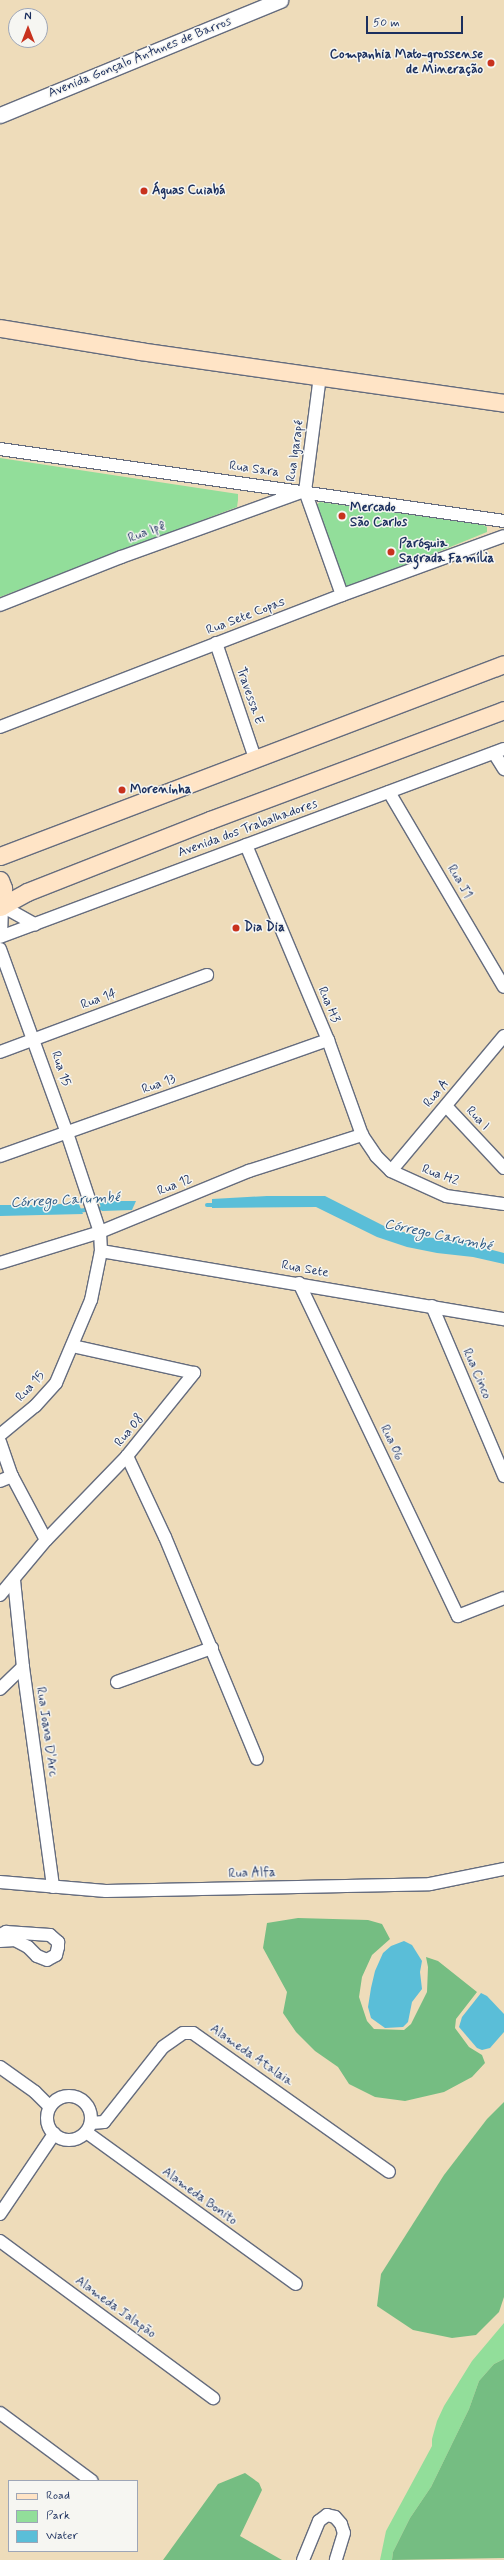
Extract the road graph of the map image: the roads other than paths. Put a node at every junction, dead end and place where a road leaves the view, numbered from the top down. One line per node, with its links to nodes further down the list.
1 (280, 0): 2 (street, Avenida Gonçalo Antunes de Barros)
2 (0, 116)
3 (0, 328): 4 (main road)
4 (320, 376): 5 (main road); 7 (street, Rua Igarapé)
5 (504, 403)
6 (0, 449): 7 (street, Rua Sara)
7 (305, 491): 8 (street, Rua Sara); 10 (street, Rua Igarapé); 11 (street, Rua Ipê)
8 (504, 521)
9 (504, 536): 10 (street, Rua Sete Copas)
10 (342, 595): 12 (street, Rua Sete Copas)
11 (0, 605)
12 (216, 643): 15 (street, Rua Sete Copas); 17 (street, Travessa E)
13 (504, 664): 17 (main road)
14 (504, 710): 23 (main road)
15 (0, 726)
16 (499, 751): 18 (street); 19 (street, Avenida dos Trabalhadores)
17 (256, 758): 21 (main road)
18 (504, 769)
19 (390, 792): 20 (street, Avenida dos Trabalhadores); 28 (street, Rua J1)
20 (246, 845): 24 (street, Avenida dos Trabalhadores); 31 (street, Rua H3)
21 (0, 856)
22 (0, 880): 23 (main road)
23 (1, 906): 24 (street); 25 (street)
24 (34, 924): 25 (street, Avenida dos Trabalhadores)
25 (0, 936)
26 (0, 949): 30 (street, Rua 15)
27 (207, 975): 30 (street, Rua 14)
28 (504, 987)
29 (504, 1036): 33 (street, Rua A)
30 (34, 1039): 32 (street, Rua 14); 34 (street, Rua 15)
31 (328, 1040): 34 (street, Rua 13); 35 (street, Rua H3)
32 (0, 1052)
33 (446, 1106): 37 (street, Rua I); 38 (street, Rua A)
34 (67, 1133): 36 (street, Rua 13); 40 (street, Rua 15)
35 (362, 1135): 38 (street, Rua H3); 40 (street, Rua 12)
36 (0, 1156)
37 (504, 1168)
38 (391, 1171): 39 (street, Rua H2)
39 (504, 1204)
40 (100, 1232): 41 (street, Rua 15); 42 (street, Rua 12)
41 (101, 1251): 43 (street, Rua Sete); 46 (street, Rua 15)
42 (0, 1264)
43 (299, 1283): 44 (street, Rua Sete); 57 (street, Rua 06)
44 (432, 1306): 45 (street, Rua Sete); 51 (street, Rua Cinco)
45 (504, 1319)
46 (72, 1346): 47 (street, Rua 15); 49 (street, Rua 08)
47 (0, 1435)
48 (0, 1442): 50 (street)
49 (128, 1456): 53 (street, Rua 08); 58 (street)
50 (12, 1476): 52 (street); 53 (street)
51 (504, 1476)
52 (0, 1481)
53 (46, 1540): 54 (street, Rua 08)
54 (14, 1580): 55 (street); 56 (street, Rua 08); 59 (street, Rua Joana D'Arc)
55 (0, 1585)
56 (0, 1595)
57 (504, 1598)
58 (212, 1648): 60 (street); 62 (street)
59 (23, 1667): 61 (street); 65 (street, Rua Joana D'Arc)
60 (117, 1682)
61 (0, 1689)
62 (257, 1759)
63 (504, 1869): 65 (street, Rua Alfa)
64 (0, 1882): 65 (street, Rua Alfa)
65 (53, 1887)
66 (0, 1934): 67 (street)
67 (0, 1942)
68 (0, 2067): 69 (street)
69 (50, 2107): 70 (street); 71 (street)
70 (88, 2128): 71 (street); 72 (street, Alameda Atalaia); 75 (street, Alameda Bonito)
71 (54, 2134): 73 (street)
72 (389, 2172)
73 (0, 2214)
74 (0, 2241): 76 (street, Alameda Jalapão)
75 (296, 2284)
76 (213, 2398)
77 (0, 2414): 78 (street)
78 (91, 2480)
79 (303, 2560): 80 (street)
80 (336, 2560)

